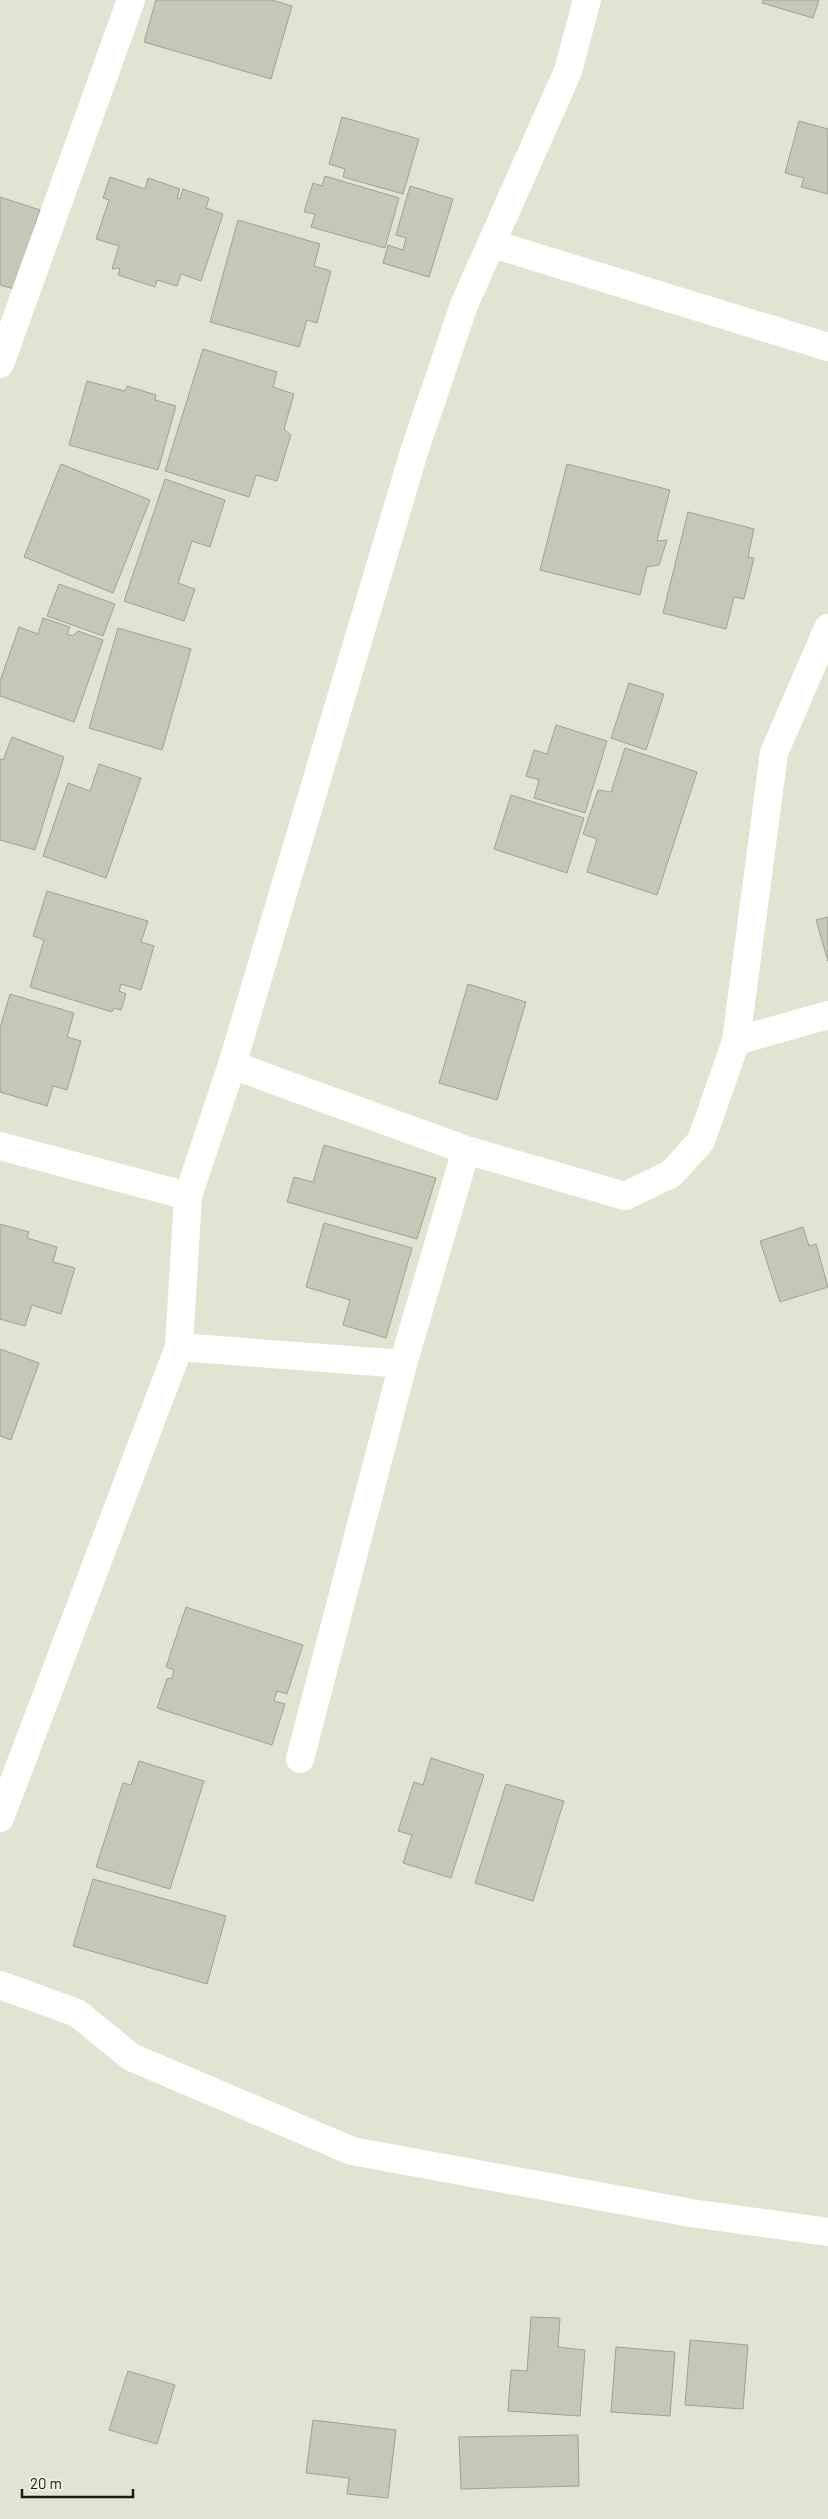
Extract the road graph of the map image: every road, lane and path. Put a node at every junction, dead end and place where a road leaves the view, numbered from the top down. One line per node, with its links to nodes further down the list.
1 (131, 0): 5 (street)
2 (588, 0): 3 (street)
3 (493, 244): 4 (street); 9 (street)
4 (828, 347)
5 (0, 364)
6 (828, 628): 8 (street)
7 (828, 1015): 8 (street)
8 (736, 1041): 11 (street)
9 (232, 1065): 11 (street); 12 (street)
10 (0, 1146): 12 (street)
11 (466, 1150): 14 (street)
12 (188, 1196): 13 (street)
13 (179, 1346): 14 (street); 16 (street)
14 (403, 1364): 15 (street)
15 (300, 1758)
16 (0, 1818)
17 (0, 1985): 18 (street)
18 (828, 2232)

